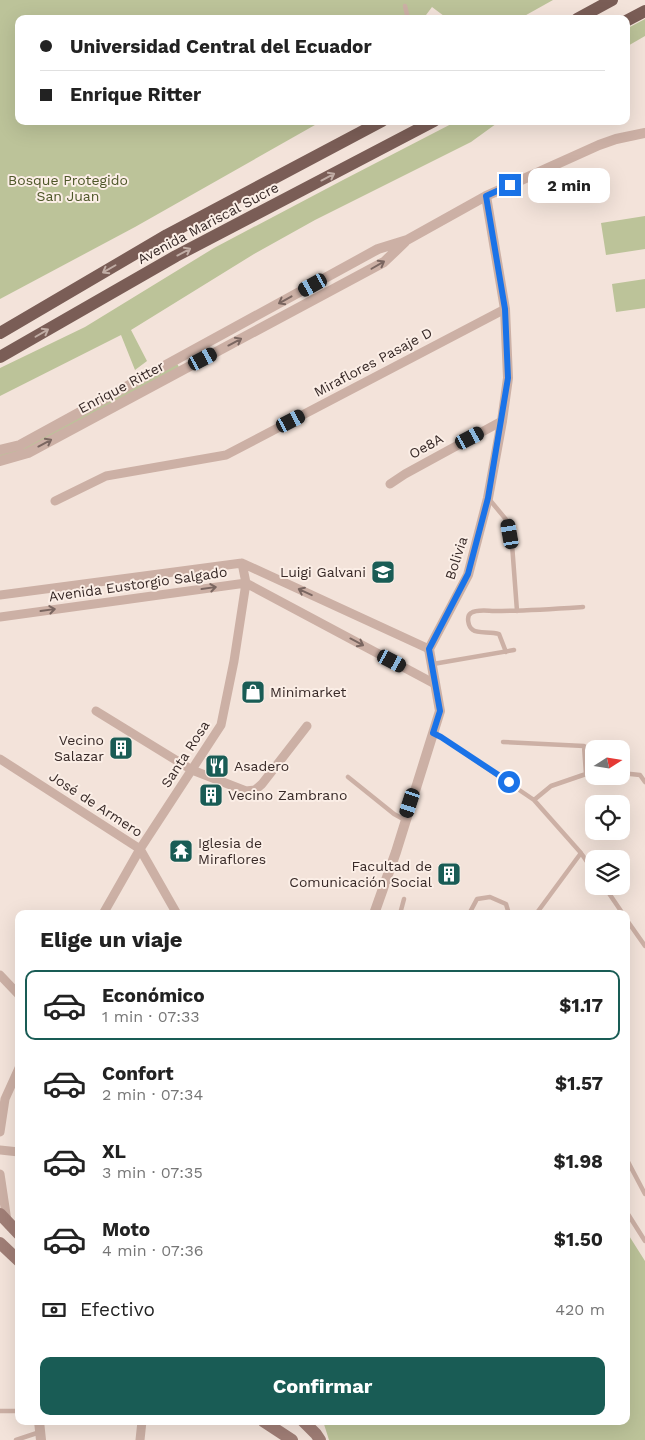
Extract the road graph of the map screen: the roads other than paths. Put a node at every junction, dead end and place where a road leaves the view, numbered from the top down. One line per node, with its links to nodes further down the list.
1 (612, 0): 5 (main road)
2 (405, 6): 4 (lane)
3 (645, 11): 6 (main road)
4 (407, 15)
5 (584, 15)
6 (630, 19)
7 (374, 125): 12 (main road, Avenida Mariscal Sucre, one-way to 12)
8 (426, 125): 16 (main road, Avenida Mariscal Sucre, one-way to 8)
9 (645, 133): 10 (street, Enrique Ritter)
10 (486, 196): 11 (street, Enrique Ritter); 13 (street, Bolivia)
11 (407, 240): 18 (street, Enrique Ritter, one-way to 18); 19 (street, Enrique Ritter, one-way to 11)
12 (57, 299): 14 (main road); 15 (main road, Avenida Mariscal Sucre)
13 (505, 309): 17 (street, Bolivia); 22 (street, Miraflores Pasaje D)
14 (0, 324)
15 (0, 333)
16 (1, 353)
17 (502, 421): 20 (street, Oe8A); 21 (street, Bolivia)
18 (0, 450)
19 (0, 461)
20 (390, 484)
21 (488, 498): 27 (lane); 29 (street, Bolivia)
22 (54, 501)
23 (242, 563): 24 (street, Santa Rosa); 25 (street, Avenida Eustorgio Salgado); 29 (street, Avenida Eustorgio Salgado, one-way to 23)
24 (246, 583): 28 (street, Avenida Eustorgio Salgado, one-way to 24); 33 (street, Avenida Eustorgio Salgado, one-way to 33); 40 (street, Santa Rosa)
25 (0, 595)
26 (583, 607): 27 (lane)
27 (517, 611): 31 (lane)
28 (0, 617)
29 (429, 649): 32 (street)
30 (514, 650): 31 (lane)
31 (506, 652): 32 (lane)
32 (433, 664): 33 (street)
33 (435, 684): 36 (street)
34 (96, 711): 40 (street)
35 (307, 726): 40 (street)
36 (433, 733): 45 (lane); 46 (street)
37 (503, 742): 39 (lane)
38 (0, 759): 47 (street, José de Armero)
39 (585, 760)
40 (192, 770): 47 (street, Santa Rosa)
41 (585, 774): 45 (lane)
42 (630, 774): 44 (lane)
43 (348, 777): 46 (lane)
44 (645, 782)
45 (534, 800): 48 (lane)
46 (405, 820): 54 (street)
47 (140, 849): 52 (street, Santa Rosa); 53 (street, José de Armero)
48 (581, 853): 49 (lane); 58 (lane)
49 (585, 859)
50 (610, 895): 59 (lane)
51 (404, 899): 55 (lane)
52 (104, 910)
53 (175, 910)
54 (375, 910)
55 (401, 910)
56 (471, 910): 57 (lane)
57 (508, 910)
58 (539, 910)
59 (620, 910)
60 (630, 925): 61 (lane)
61 (645, 946)
62 (0, 975): 63 (street)
63 (15, 991)
64 (15, 1076): 65 (street)
65 (2, 1100): 66 (street)
66 (0, 1132)
67 (0, 1150): 68 (street)
68 (15, 1152)
69 (630, 1166): 71 (lane)
70 (0, 1174): 72 (street)
71 (645, 1194)
72 (4, 1218): 74 (main road)
73 (630, 1218): 75 (lane)
74 (15, 1230)
75 (645, 1242)
76 (0, 1243): 77 (main road)
77 (15, 1257)
78 (0, 1411): 79 (lane)
79 (15, 1411)
80 (142, 1425): 86 (street)
81 (269, 1425): 87 (main road)
82 (307, 1425): 84 (main road)
83 (40, 1431): 85 (lane)
84 (317, 1434)
85 (16, 1440)
86 (140, 1440)
87 (292, 1440)

